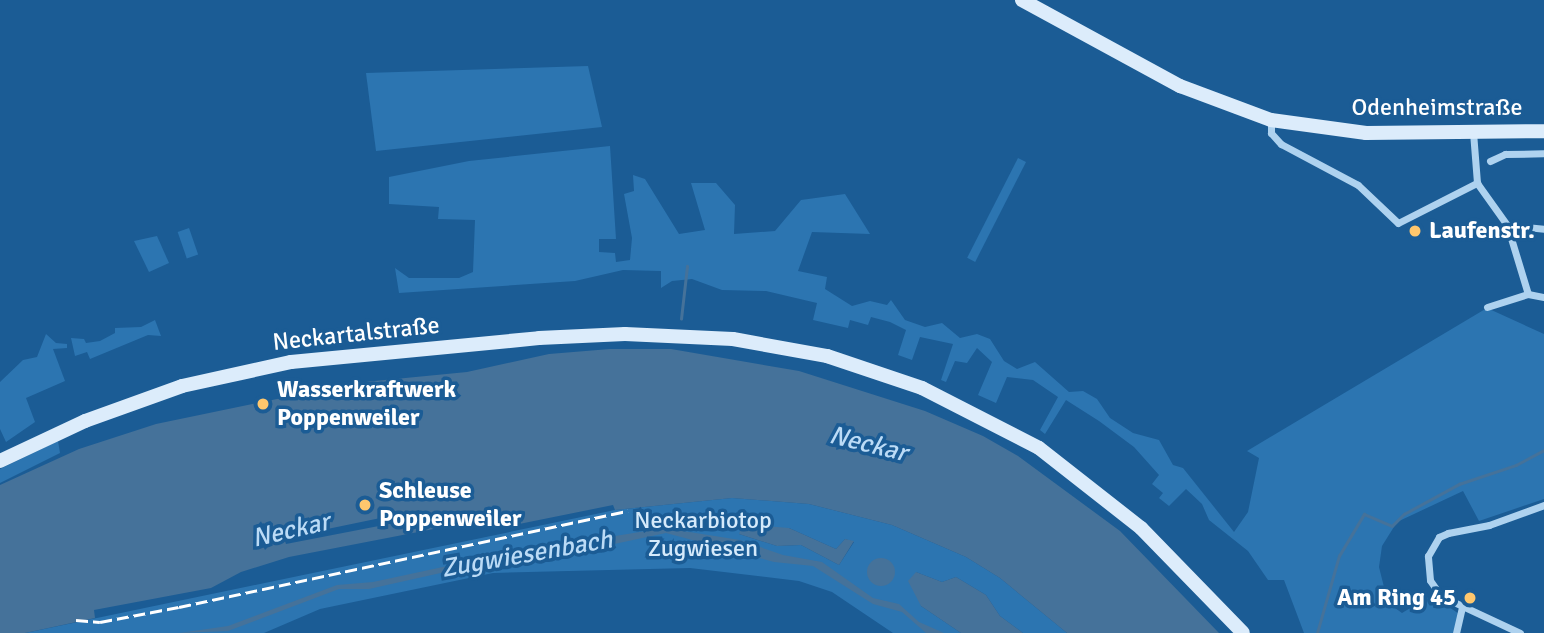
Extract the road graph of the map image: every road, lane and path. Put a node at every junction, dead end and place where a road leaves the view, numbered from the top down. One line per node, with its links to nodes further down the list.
1 (1022, 0): 2 (main road, Odenheimstraße)
2 (1271, 120): 4 (main road, Odenheimstraße); 7 (street)
3 (1544, 131): 4 (main road, Odenheimstraße)
4 (1473, 132): 7 (street)
5 (1544, 153): 6 (street, Odenheimstraße)
6 (1490, 161)
7 (1477, 183): 8 (street)
8 (1507, 225): 9 (street); 10 (street)
9 (1544, 229)
10 (1528, 294): 11 (street); 12 (street)
11 (1544, 297)
12 (1487, 307)
13 (0, 461): 16 (main road, Neckartalstraße)
14 (1544, 505): 15 (street)
15 (1462, 607): 17 (street); 18 (street)
16 (1243, 633)
17 (1456, 633)
18 (1520, 633)

